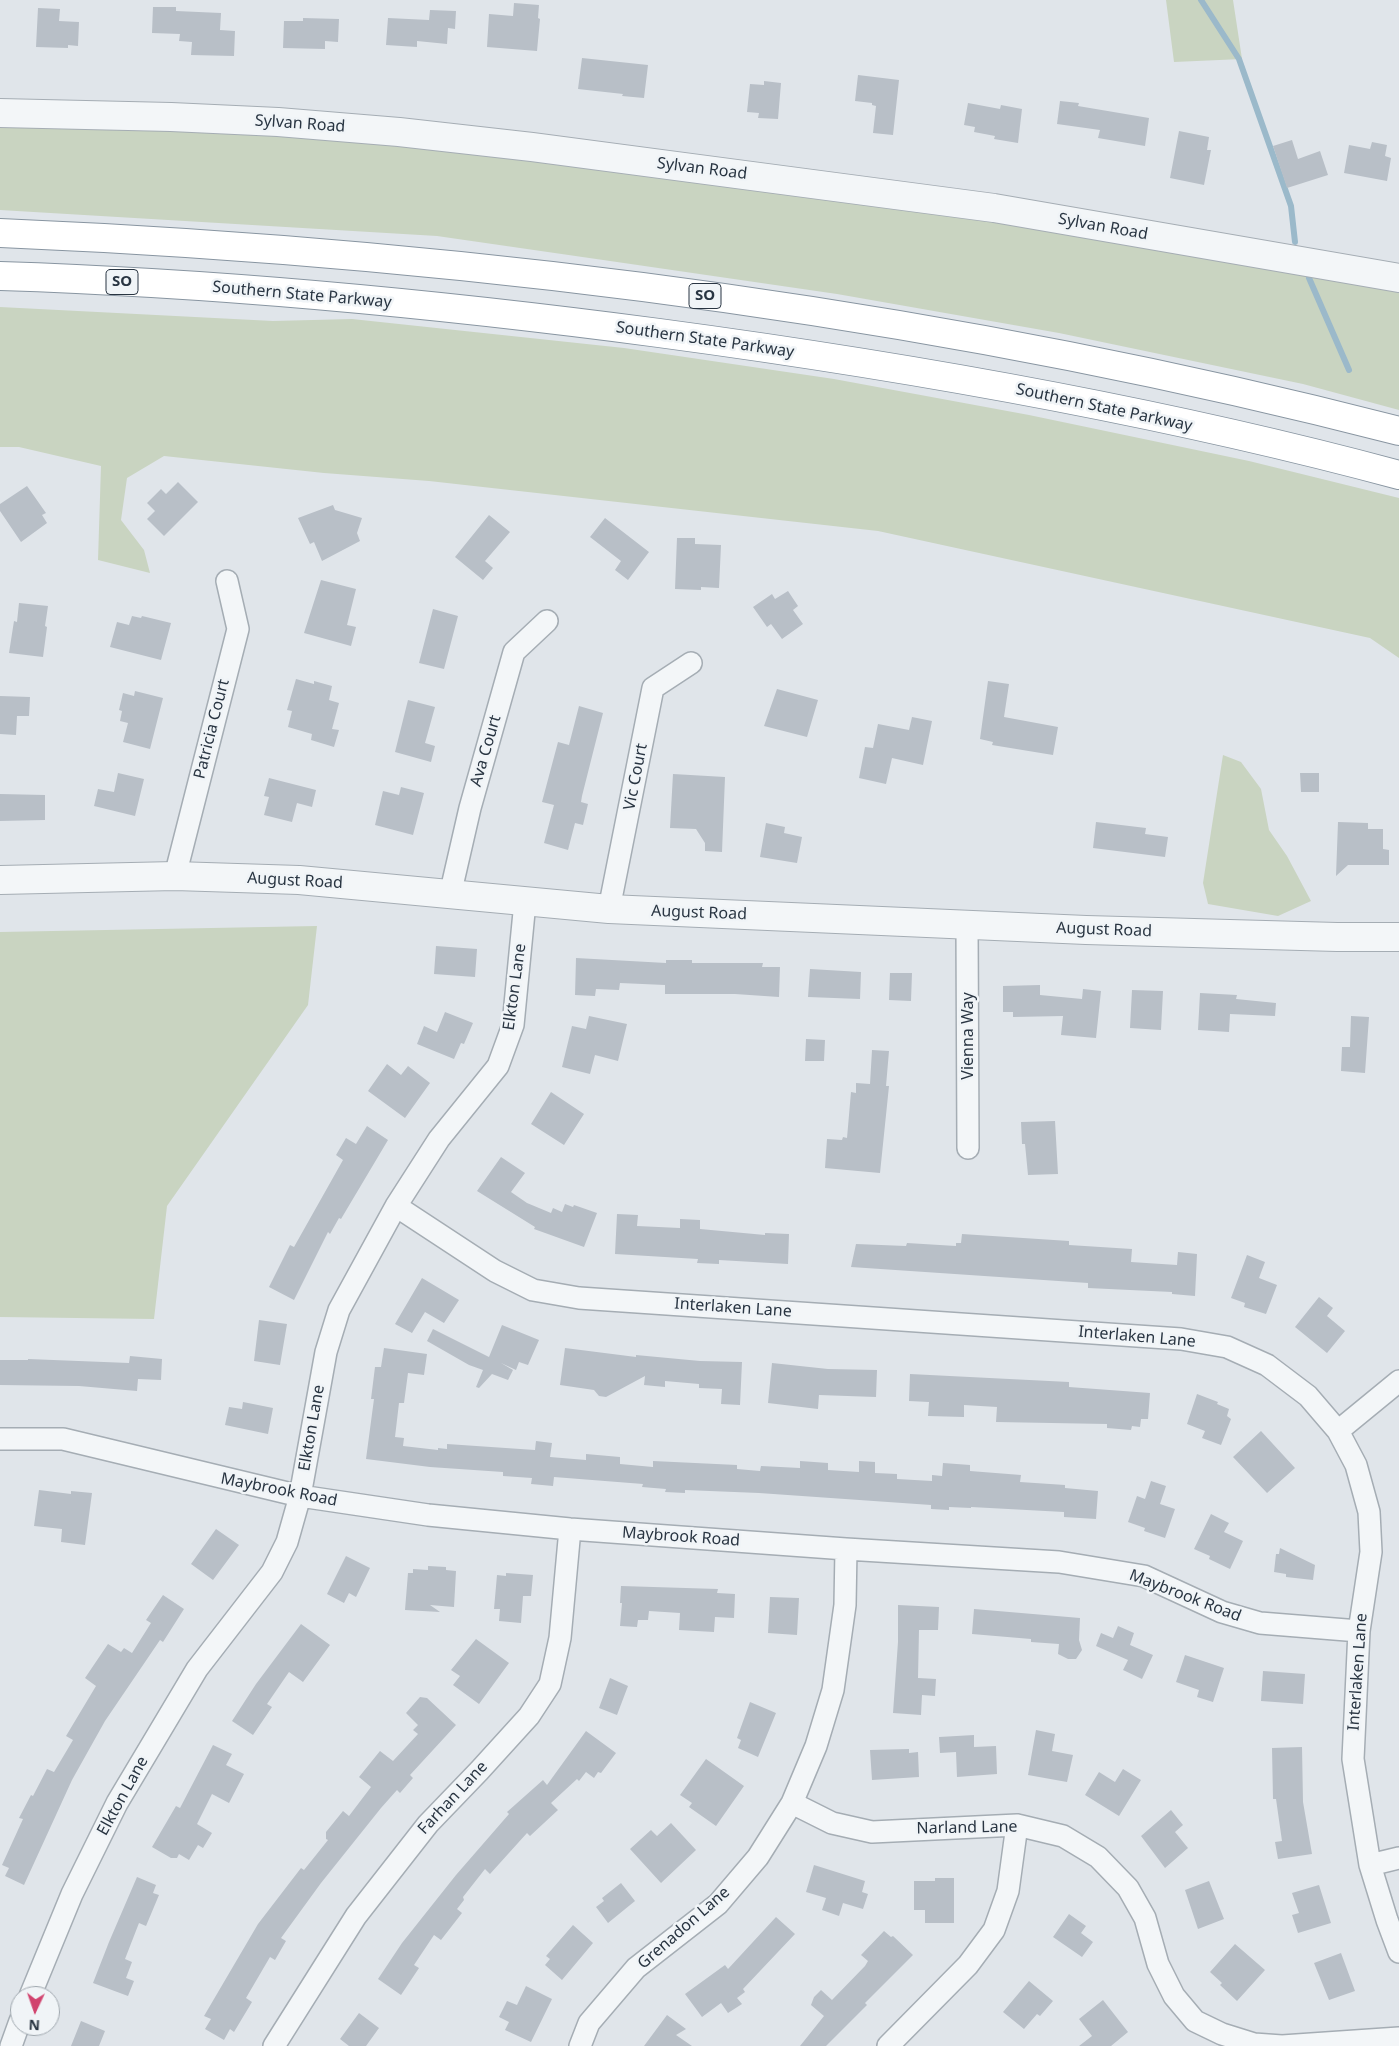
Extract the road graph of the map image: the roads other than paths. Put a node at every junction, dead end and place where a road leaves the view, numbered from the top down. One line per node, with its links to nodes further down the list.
1 (0, 113): 4 (street, Sylvan Road)
2 (0, 233): 5 (highway, SO)
3 (0, 276): 6 (highway, Southern State Parkway / SO)
4 (1399, 278)
5 (1399, 431)
6 (1399, 475)
7 (227, 581): 10 (street, Patricia Court)
8 (547, 621): 12 (street, Ava Court)
9 (690, 663): 14 (street, Vic Court)
10 (175, 876): 11 (street, August Road); 12 (street, August Road)
11 (0, 880)
12 (450, 895): 13 (street, August Road)
13 (525, 902): 14 (street, August Road); 18 (street, Elkton Lane)
14 (609, 909): 15 (street, August Road)
15 (968, 924): 16 (street, August Road); 17 (street, Vienna Way)
16 (1399, 936)
17 (968, 1148)
18 (396, 1206): 20 (street, Interlaken Lane); 22 (street, Elkton Lane)
19 (1399, 1381): 20 (street)
20 (1338, 1431): 25 (street, Interlaken Lane)
21 (0, 1439): 22 (street, Maybrook Road)
22 (300, 1496): 23 (street, Maybrook Road); 31 (street, Elkton Lane)
23 (570, 1529): 24 (street, Maybrook Road); 33 (street, Farhan Lane)
24 (846, 1549): 25 (street, Maybrook Road); 26 (street, Grenadon Lane)
25 (1360, 1631): 29 (street, Interlaken Lane)
26 (792, 1803): 27 (street, Narland Lane); 34 (street, Grenadon Lane)
27 (1017, 1825): 32 (street, Narland Lane); 35 (street)
28 (1399, 1858): 29 (street)
29 (1370, 1865): 30 (street, Interlaken Lane)
30 (1399, 1952)
31 (34, 1986)
32 (1399, 2038)
33 (274, 2046)
34 (580, 2046)
35 (888, 2046)

